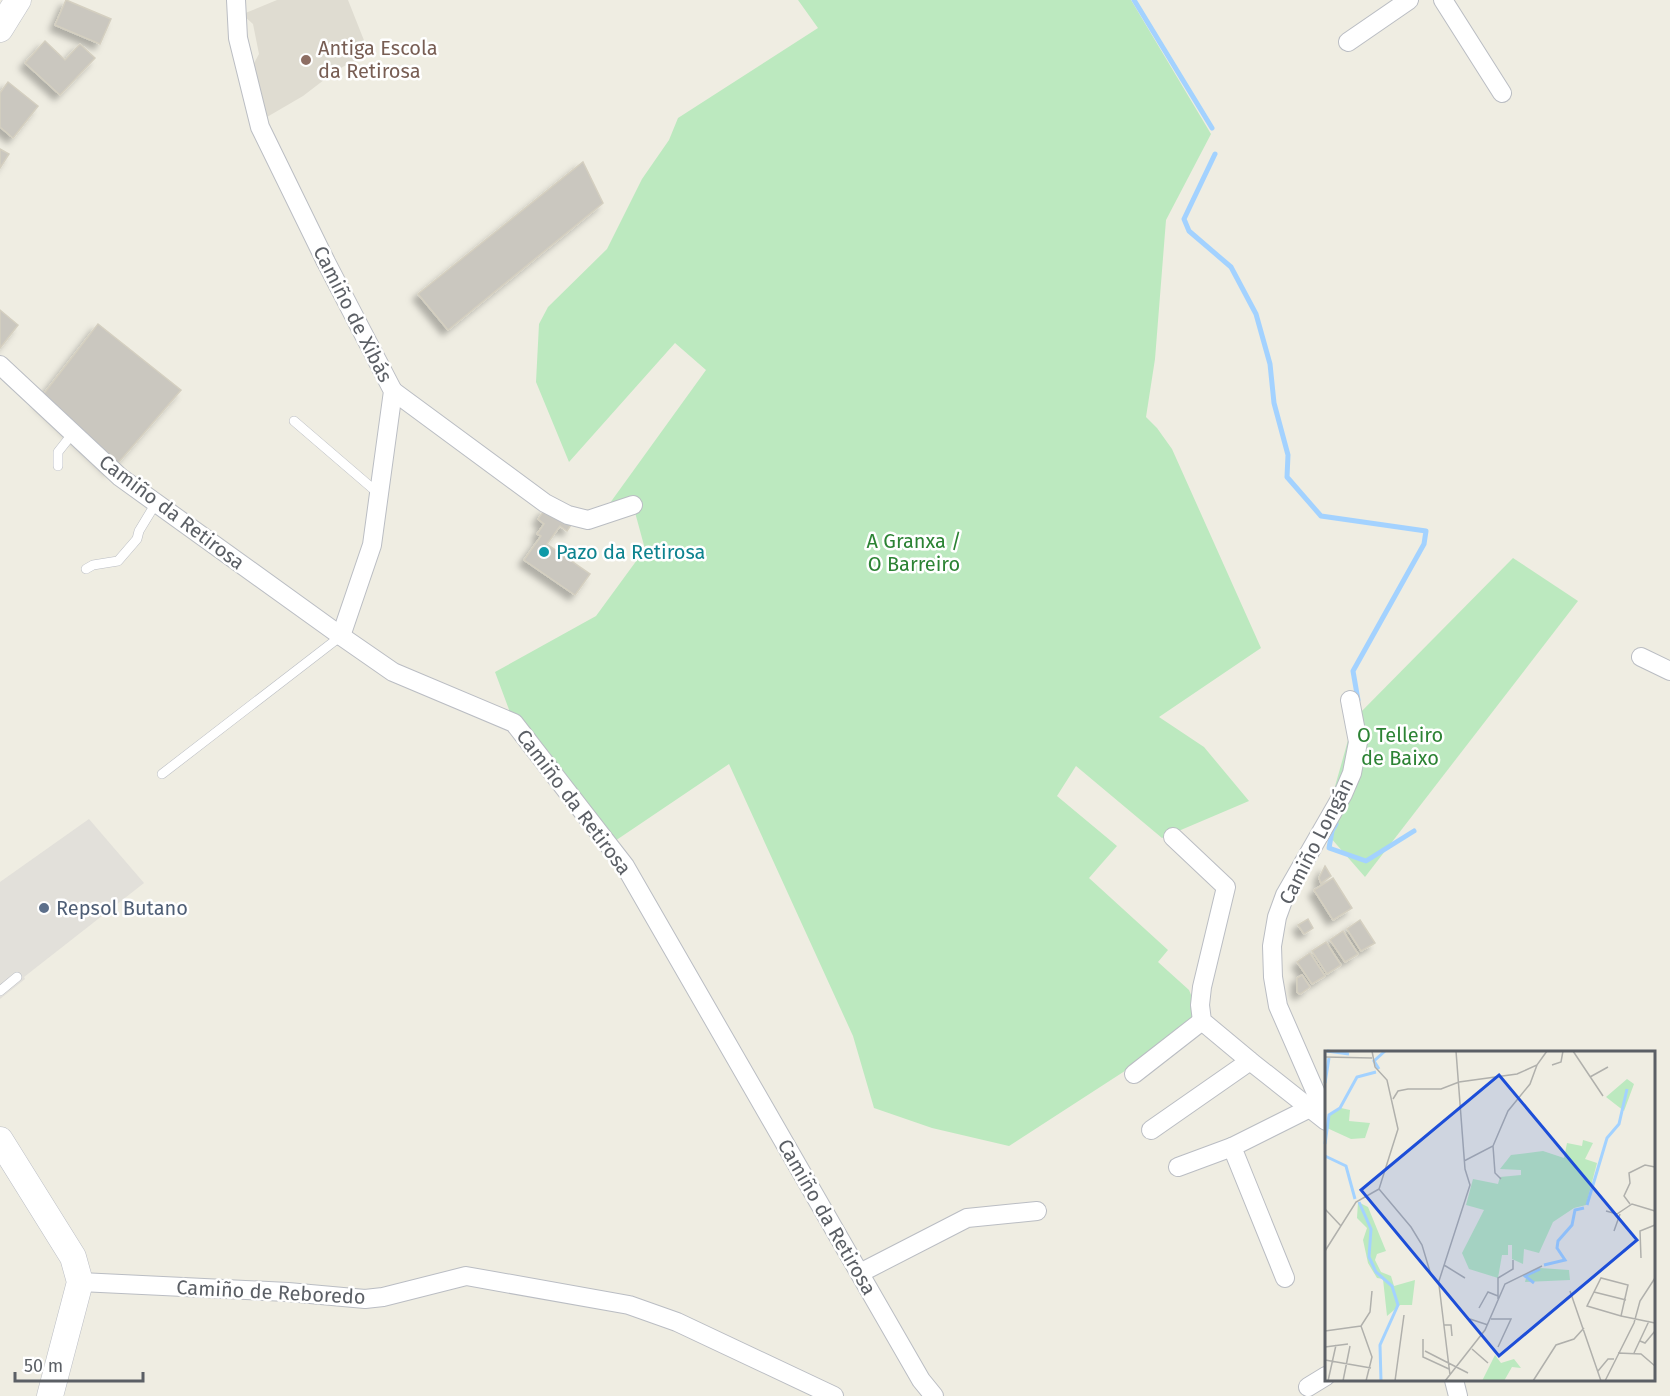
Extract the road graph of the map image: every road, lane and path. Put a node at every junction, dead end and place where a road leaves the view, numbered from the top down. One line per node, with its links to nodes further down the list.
1 (18, 0): 5 (street)
2 (237, 0): 9 (street, Camiño de Xibás)
3 (1409, 0): 6 (street)
4 (1443, 0): 7 (street)
5 (0, 28)
6 (1348, 42)
7 (1502, 93)
8 (0, 365): 11 (street, Camiño da Retirosa)
9 (393, 391): 13 (street, Camiño de Xibás); 15 (street)
10 (294, 421): 13 (lane)
11 (73, 433): 12 (lane); 14 (street, Camiño da Retirosa)
12 (58, 466)
13 (379, 494): 17 (street, Camiño de Xibás)
14 (156, 503): 16 (lane); 17 (street, Camiño da Retirosa)
15 (633, 505)
16 (86, 569)
17 (341, 636): 21 (lane); 36 (street, Camiño da Retirosa)
18 (1641, 657): 19 (street)
19 (1670, 671)
20 (1350, 700): 29 (street, Camiño Longán)
21 (162, 774)
22 (1173, 837): 25 (street)
23 (17, 977): 24 (lane)
24 (0, 991)
25 (1202, 1021): 26 (street); 27 (street)
26 (1250, 1061): 28 (street); 31 (street)
27 (1134, 1074)
28 (1310, 1108): 30 (street); 33 (street)
29 (1325, 1114)
30 (1325, 1120)
31 (1151, 1130)
32 (0, 1140): 38 (street)
33 (1232, 1146): 34 (street); 37 (street)
34 (1178, 1167)
35 (1037, 1211): 36 (street)
36 (860, 1274): 44 (street, Camiño da Retirosa)
37 (1285, 1278)
38 (80, 1282): 42 (street); 43 (street, Camiño de Reboredo)
39 (1325, 1377): 41 (street)
40 (1454, 1381): 45 (street)
41 (1308, 1388)
42 (50, 1396)
43 (834, 1396)
44 (934, 1396)
45 (1458, 1396)

